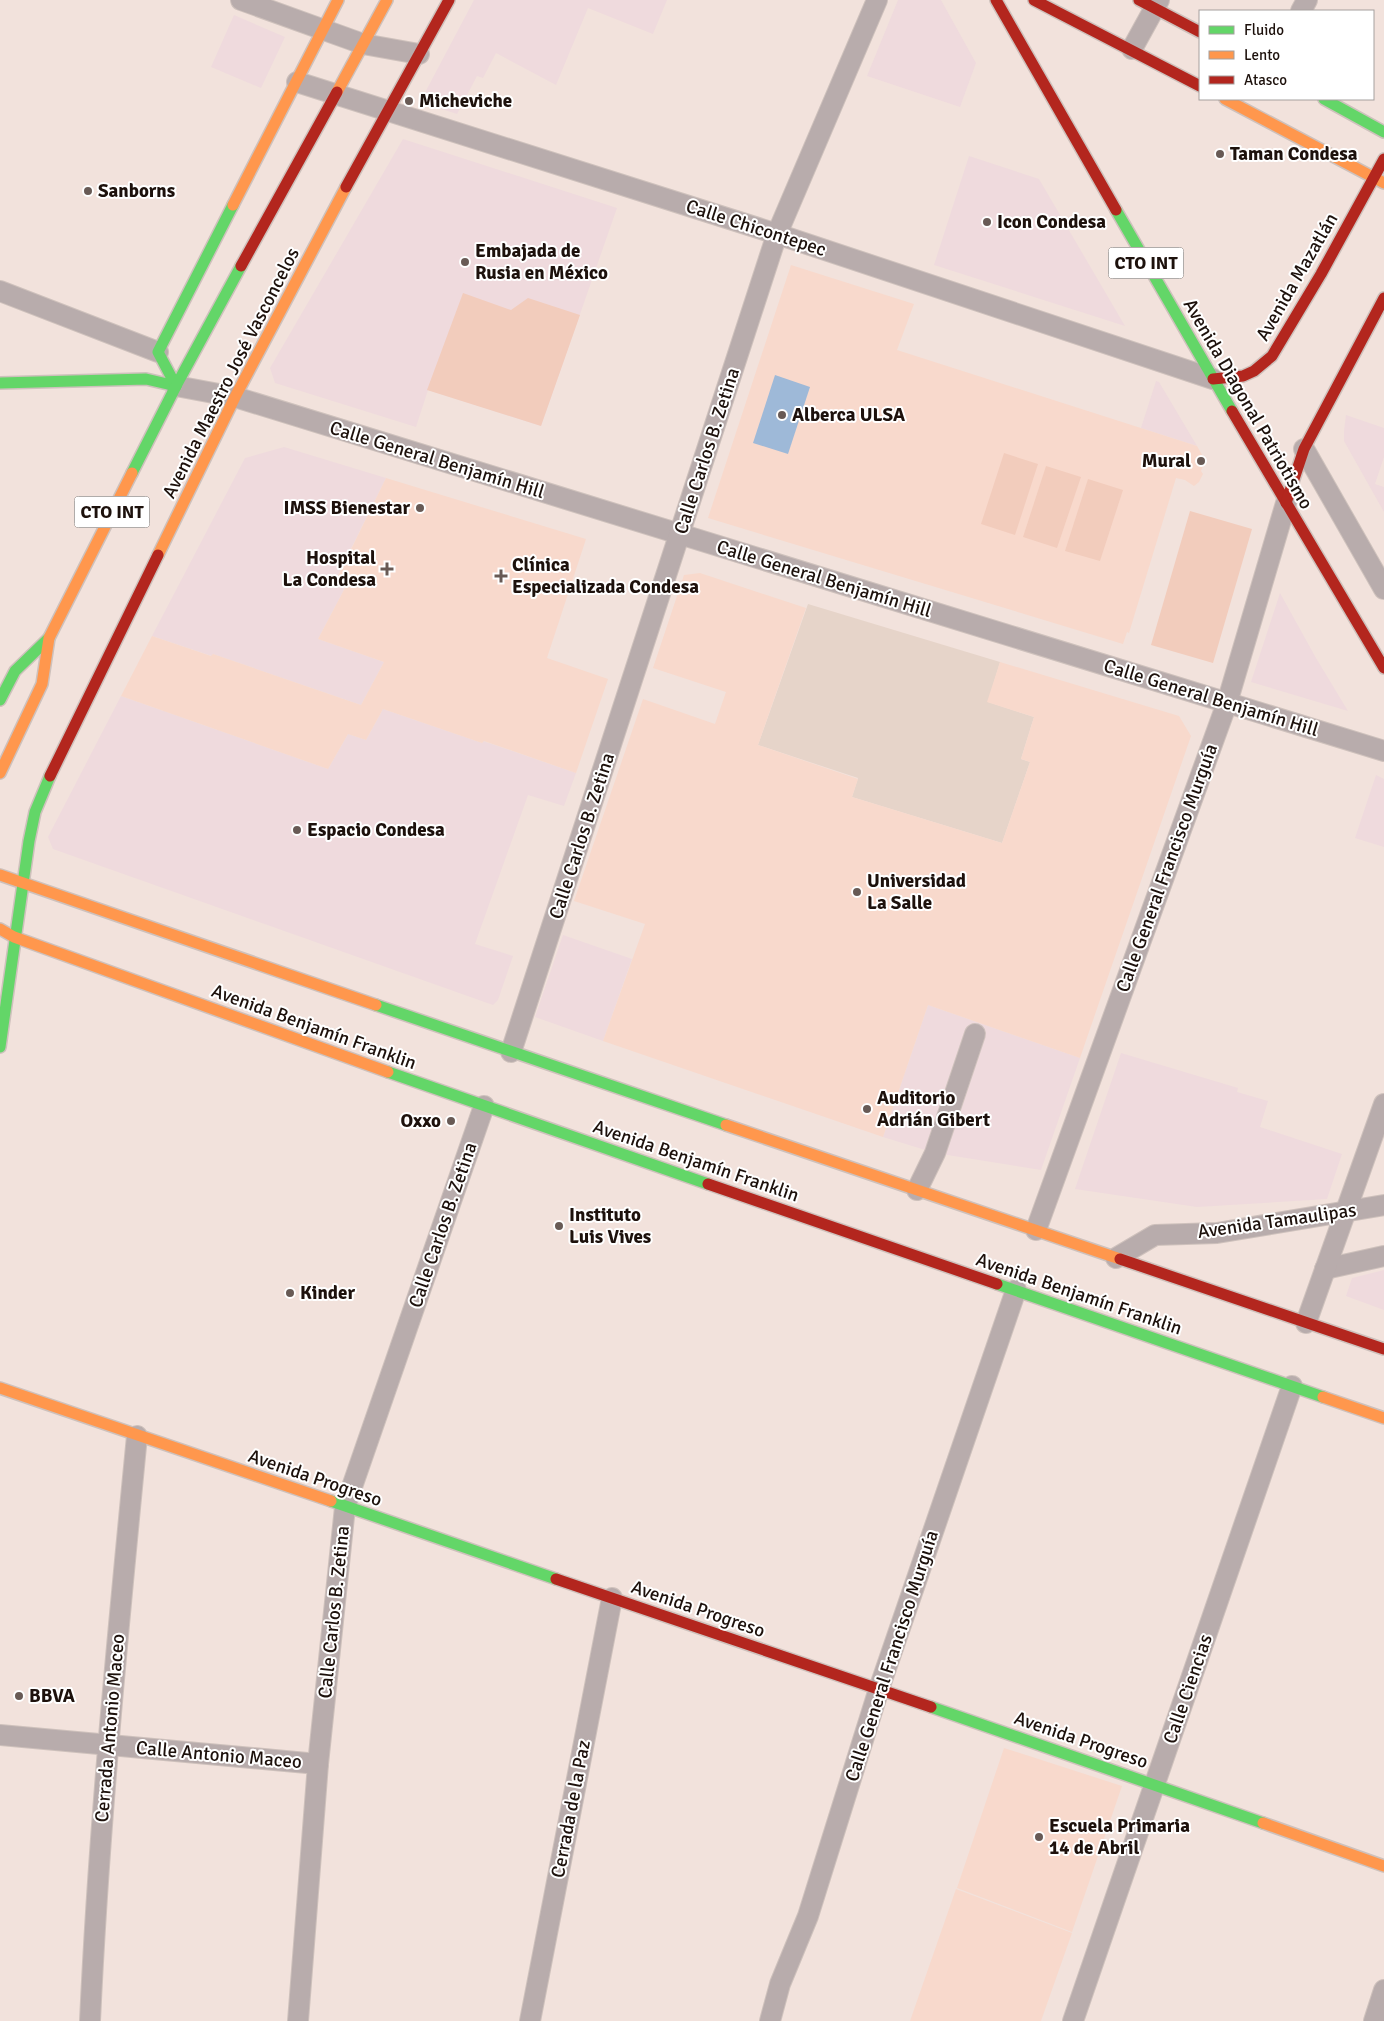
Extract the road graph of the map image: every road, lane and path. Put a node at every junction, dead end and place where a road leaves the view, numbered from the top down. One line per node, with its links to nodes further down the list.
1 (241, 0): 9 (street)
2 (338, 0): 9 (main road)
3 (387, 0): 11 (main road, Avenida Maestro José Vasconcelos / CTO INT)
4 (449, 0): 13 (main road, Avenida Maestro José Vasconcelos / CTO INT)
5 (877, 0): 23 (street, Calle Carlos B. Zetina)
6 (996, 0): 27 (main road, Avenida Diagonal Patriotismo / CTO INT)
7 (1034, 0): 12 (main road)
8 (1151, 3): 10 (main road); 12 (street)
9 (324, 30): 11 (street); 14 (main road)
10 (1199, 31)
11 (363, 44): 13 (street); 16 (main road, Avenida Maestro José Vasconcelos / CTO INT)
12 (1132, 49): 15 (main road)
13 (419, 54): 19 (main road, Avenida Maestro José Vasconcelos / CTO INT)
14 (297, 82): 16 (street, Calle Chicontepec); 26 (main road)
15 (1199, 85)
16 (335, 94): 19 (street, Calle Chicontepec); 29 (main road, Avenida Maestro José Vasconcelos / CTO INT)
17 (1227, 100): 22 (main road)
18 (1326, 100): 20 (main road)
19 (387, 110): 23 (street, Calle Chicontepec); 30 (main road, Avenida Maestro José Vasconcelos / CTO INT)
20 (1384, 132)
21 (1384, 159): 22 (main road, Avenida Mazatlán)
22 (1379, 181): 27 (main road, Avenida Mazatlán)
23 (777, 234): 27 (street, Calle Chicontepec); 33 (street, Calle Carlos B. Zetina)
24 (0, 291): 26 (street)
25 (1384, 298): 31 (main road)
26 (158, 352): 29 (main road)
27 (1212, 379): 32 (main road, Avenida Diagonal Patriotismo / CTO INT)
28 (0, 383): 29 (main road)
29 (176, 386): 30 (street, Calle General Benjamín Hill); 35 (main road, Avenida Maestro José Vasconcelos / CTO INT)
30 (235, 397): 33 (street, Calle General Benjamín Hill); 42 (main road, Avenida Maestro José Vasconcelos / CTO INT)
31 (1304, 449): 32 (main road); 34 (street)
32 (1286, 503): 36 (main road, Avenida Diagonal Patriotismo / CTO INT); 38 (street, Calle General Francisco Murguía)
33 (680, 534): 38 (street, Calle General Benjamín Hill); 47 (street, Calle Carlos B. Zetina)
34 (1384, 589)
35 (49, 638): 37 (main road, Avenida Maestro José Vasconcelos / CTO INT); 40 (main road, Avenida Maestro José Vasconcelos / CTO INT)
36 (1384, 668)
37 (0, 700)
38 (1227, 703): 39 (street, Calle General Benjamín Hill); 53 (street, Calle General Francisco Murguía)
39 (1384, 751)
40 (0, 773)
41 (0, 875): 42 (main road, Avenida Benjamín Franklin)
42 (22, 882): 44 (main road, CTO INT); 47 (main road, Avenida Benjamín Franklin)
43 (0, 929): 44 (main road, Avenida Benjamín Franklin)
44 (14, 937): 46 (main road, CTO INT); 49 (main road, Avenida Benjamín Franklin)
45 (975, 1034): 50 (street)
46 (0, 1047)
47 (512, 1052): 50 (main road, Avenida Benjamín Franklin)
48 (1384, 1104): 52 (street)
49 (484, 1106): 57 (main road, Avenida Benjamín Franklin); 64 (street, Calle Carlos B. Zetina)
50 (917, 1190): 53 (main road, Avenida Benjamín Franklin)
51 (1384, 1206): 52 (street, Avenida Tamaulipas)
52 (1346, 1211): 55 (street, Avenida Tamaulipas); 56 (street)
53 (1036, 1230): 55 (main road, Avenida Benjamín Franklin)
54 (1384, 1256): 56 (street)
55 (1116, 1258): 58 (main road, Avenida Benjamín Franklin)
56 (1325, 1269): 58 (street)
57 (1016, 1290): 60 (main road, Avenida Benjamín Franklin); 66 (street, Calle General Francisco Murguía)
58 (1306, 1323): 59 (main road, Avenida Benjamín Franklin)
59 (1384, 1349)
60 (1292, 1386): 62 (main road, Avenida Benjamín Franklin); 70 (street, Calle Ciencias)
61 (0, 1388): 63 (main road, Avenida Progreso)
62 (1384, 1418)
63 (136, 1436): 64 (main road, Avenida Progreso); 68 (street, Cerrada Antonio Maceo)
64 (345, 1507): 65 (main road, Avenida Progreso); 69 (street, Calle Carlos B. Zetina)
65 (612, 1598): 66 (main road, Avenida Progreso); 75 (street, Cerrada de la Paz)
66 (879, 1689): 70 (main road, Avenida Progreso); 76 (street, Calle General Francisco Murguía)
67 (0, 1735): 68 (street, Calle Antonio Maceo)
68 (107, 1745): 69 (street, Calle Antonio Maceo); 73 (street, Cerrada Antonio Maceo)
69 (318, 1764): 74 (street, Calle Carlos B. Zetina)
70 (1156, 1784): 71 (main road, Avenida Progreso); 77 (street, Calle Ciencias)
71 (1384, 1866)
72 (1384, 1990): 78 (street)
73 (90, 2021)
74 (298, 2021)
75 (530, 2021)
76 (770, 2021)
77 (1073, 2021)
78 (1374, 2021)

